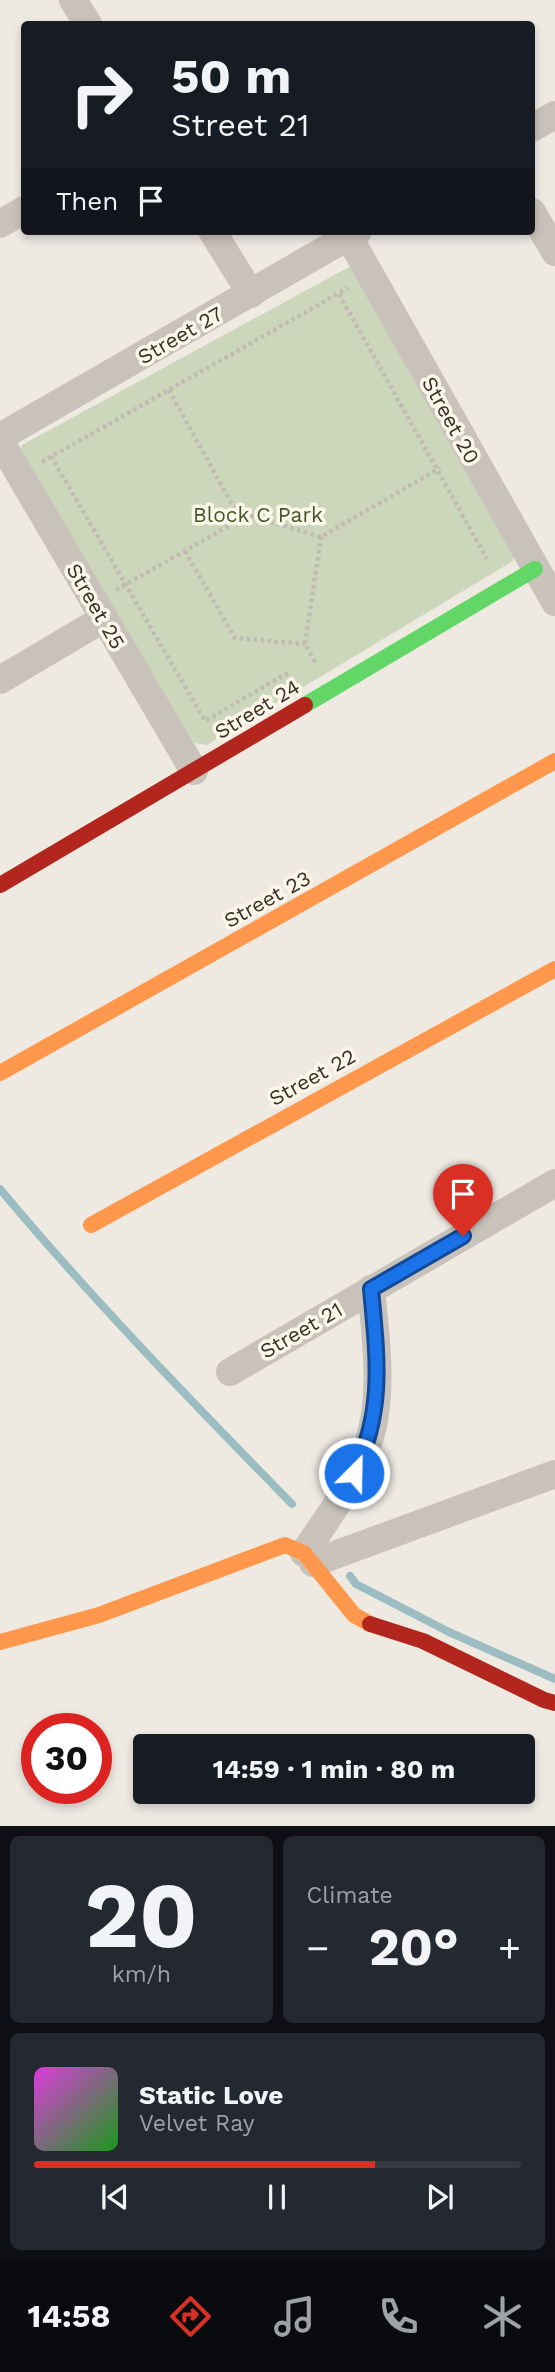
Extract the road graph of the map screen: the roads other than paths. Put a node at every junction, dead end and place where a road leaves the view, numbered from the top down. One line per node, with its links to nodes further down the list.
1 (73, 0): 2 (street)
2 (86, 21)
3 (555, 115): 4 (street)
4 (535, 126)
5 (21, 212): 7 (street)
6 (535, 217): 11 (street)
7 (0, 224)
8 (214, 235): 12 (street)
9 (352, 235): 12 (street, Street 27)
10 (354, 235): 14 (street, Street 20)
11 (555, 252)
12 (251, 294): 13 (street, Street 27)
13 (0, 439): 16 (street, Street 25)
14 (535, 569): 15 (street, Street 20); 19 (street, Street 24)
15 (555, 602)
16 (98, 611): 17 (street); 19 (street, Street 25)
17 (0, 680)
18 (555, 761): 22 (street, Street 23)
19 (194, 771): 20 (street, Street 24)
20 (0, 885)
21 (555, 969): 24 (street, Street 22)
22 (0, 1073)
23 (555, 1183): 25 (street, Street 21)
24 (91, 1224)
25 (371, 1289): 26 (street, Street 21); 28 (street)
26 (230, 1372)
27 (555, 1474): 28 (street)
28 (308, 1558): 29 (street); 30 (street)
29 (0, 1642)
30 (555, 1703)

